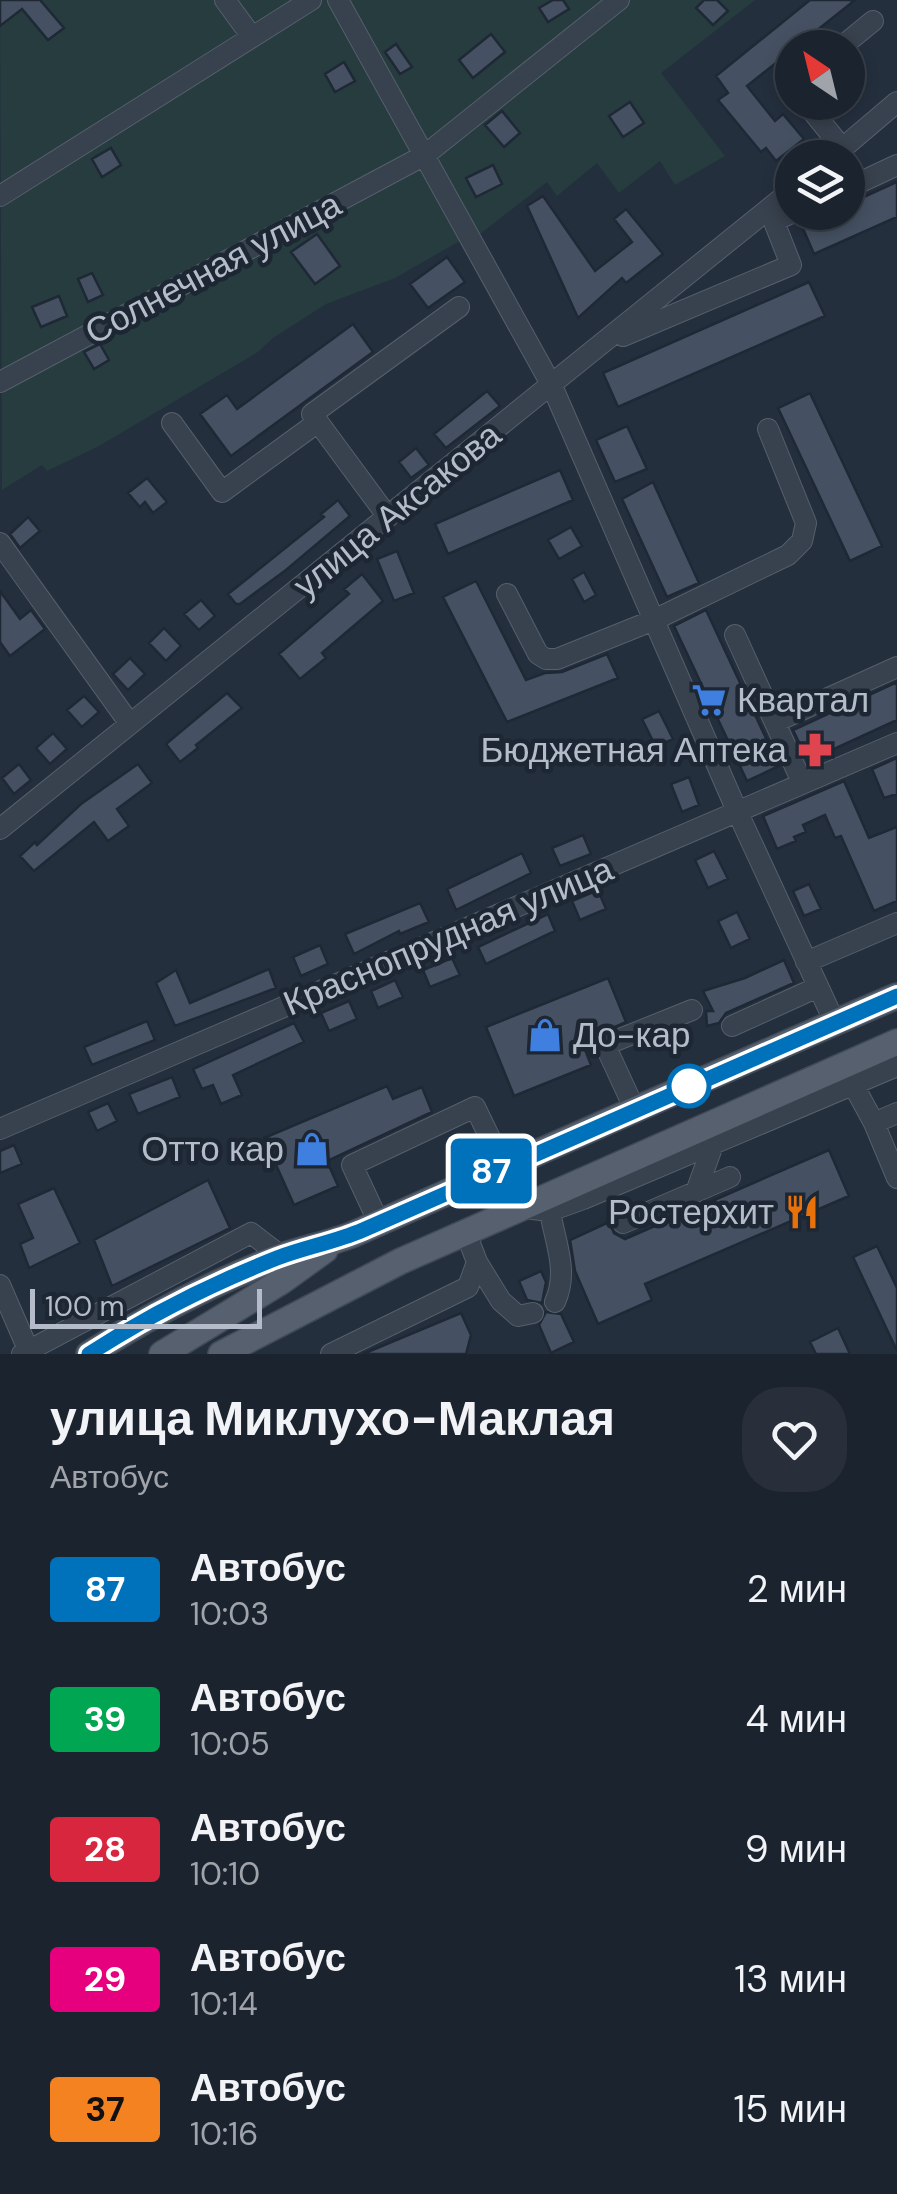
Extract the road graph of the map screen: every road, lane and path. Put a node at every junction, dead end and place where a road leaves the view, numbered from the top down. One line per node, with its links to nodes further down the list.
1 (225, 0): 7 (street)
2 (311, 0): 7 (street)
3 (338, 0): 10 (street)
4 (618, 0): 10 (street, Солнечная улица)
5 (873, 21): 6 (street)
6 (862, 30)
7 (252, 38): 13 (street)
8 (897, 102): 9 (street)
9 (852, 140)
10 (425, 155): 18 (street, Солнечная улица); 19 (street)
11 (897, 165): 12 (street)
12 (865, 180)
13 (0, 196)
14 (775, 217): 17 (street, улица Аксакова)
15 (783, 230): 17 (street)
16 (458, 306): 20 (street)
17 (601, 346): 19 (street, улица Аксакова)
18 (0, 382)
19 (552, 386): 23 (street, улица Аксакова); 26 (street)
20 (318, 422): 21 (street); 23 (street)
21 (172, 423)
22 (768, 429): 26 (street)
23 (388, 518): 30 (street, улица Аксакова)
24 (0, 543): 30 (street)
25 (506, 594): 26 (street)
26 (654, 620): 33 (street)
27 (735, 636): 29 (street)
28 (897, 668): 29 (street)
29 (774, 722): 32 (street)
30 (130, 724): 34 (street, улица Аксакова)
31 (897, 743): 32 (street, Краснопрудная улица)
32 (802, 782): 33 (street, Краснопрудная улица)
33 (737, 812): 36 (street); 48 (street, Краснопрудная улица)
34 (0, 829)
35 (897, 922): 36 (street)
36 (806, 962): 37 (street)
37 (818, 987): 40 (street); 41 (street)
38 (897, 996): 40 (main road)
39 (692, 1010): 45 (street)
40 (834, 1023): 45 (main road)
41 (732, 1026)
42 (897, 1042): 44 (main road)
43 (893, 1068): 44 (street); 47 (street)
44 (849, 1076): 47 (street); 49 (street); 56 (main road)
45 (627, 1113): 50 (main road)
46 (897, 1114): 47 (street)
47 (874, 1123): 53 (street)
48 (0, 1129)
49 (714, 1142): 52 (street); 54 (street)
50 (504, 1166): 57 (main road); 57 (street)
51 (730, 1177): 54 (street)
52 (631, 1178): 55 (street); 56 (street)
53 (897, 1178)
54 (696, 1192): 55 (street)
55 (670, 1203): 58 (street)
56 (537, 1209): 59 (main road); 64 (street)
57 (379, 1223): 60 (main road)
58 (623, 1223)
59 (466, 1232): 62 (street); 66 (main road)
60 (337, 1242): 61 (main road); 69 (main road)
61 (281, 1256): 67 (street); 68 (main road)
62 (477, 1262): 65 (street); 70 (street)
63 (0, 1285): 67 (street)
64 (556, 1302)
65 (533, 1313)
66 (231, 1350)
67 (27, 1353)
68 (89, 1354)
69 (162, 1354)
70 (330, 1354)

